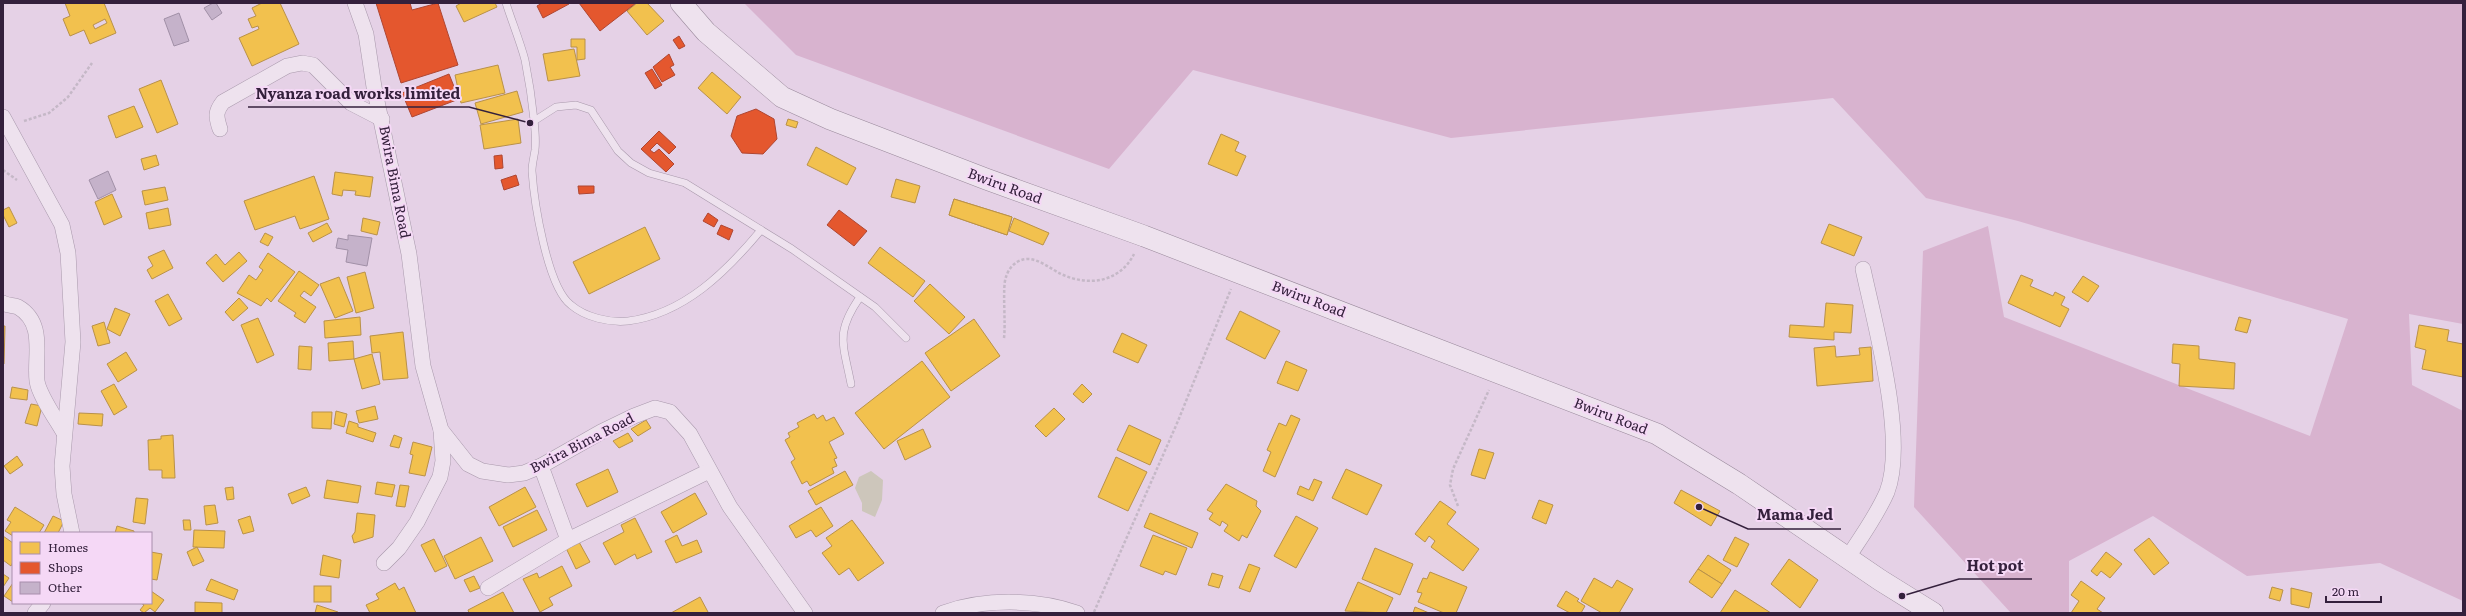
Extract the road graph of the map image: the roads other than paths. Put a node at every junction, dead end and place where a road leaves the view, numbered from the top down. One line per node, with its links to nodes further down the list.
1 (355, 3): 5 (street, Bwira Bima Road)
2 (506, 3): 6 (lane)
3 (681, 3): 20 (main road, Bwiru Road)
4 (3, 117): 15 (street)
5 (382, 119): 7 (street); 14 (street, Bwira Bima Road)
6 (534, 121): 8 (lane); 8 (lane)
7 (220, 129)
8 (761, 230): 10 (lane)
9 (1863, 269): 20 (street)
10 (860, 297): 12 (lane); 13 (lane)
11 (3, 303): 15 (street)
12 (906, 338)
13 (851, 384)
14 (441, 430): 16 (street, Bwira Bima Road); 21 (street)
15 (64, 433): 18 (street)
16 (541, 466): 17 (street, Bwira Bima Road); 19 (street)
17 (709, 471): 19 (street); 25 (street, Bwira Bima Road)
18 (72, 532)
19 (568, 540): 22 (street)
20 (1848, 558): 28 (main road, Bwiru Road)
21 (384, 563)
22 (488, 588)
23 (42, 604): 24 (street)
24 (35, 613)
25 (806, 613)
26 (943, 613): 27 (street)
27 (1078, 613)
28 (1933, 613)

